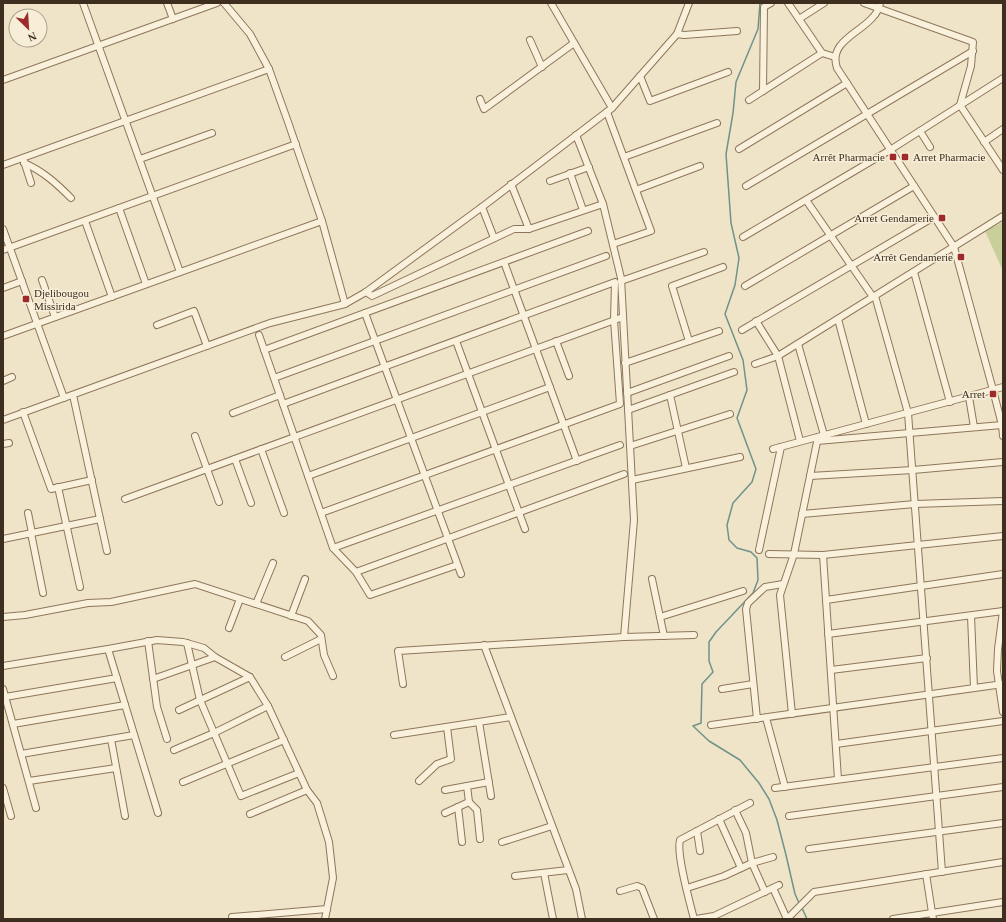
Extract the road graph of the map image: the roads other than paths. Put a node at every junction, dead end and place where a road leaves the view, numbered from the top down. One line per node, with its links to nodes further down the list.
1 (83, 3): 18 (street)
2 (167, 3): 12 (street)
3 (217, 3): 12 (street)
4 (224, 3): 23 (street)
5 (551, 3): 17 (street)
6 (689, 3): 15 (street)
7 (771, 3): 29 (street)
8 (788, 3): 13 (street)
9 (824, 3): 13 (street)
10 (864, 3): 11 (street)
11 (880, 5): 19 (street); 21 (street)
12 (173, 19): 18 (street)
13 (799, 19): 20 (street)
14 (737, 31): 15 (street)
15 (677, 34): 25 (street)
16 (530, 40): 22 (street)
17 (574, 43): 22 (street); 33 (street)
18 (99, 46): 27 (street); 35 (street)
19 (973, 50): 32 (street); 34 (street)
20 (822, 53): 21 (street); 29 (street)
21 (835, 56): 28 (street)
22 (542, 67): 30 (street)
23 (269, 69): 35 (street); 42 (street)
24 (728, 72): 25 (street)
25 (640, 76): 33 (street)
26 (1003, 78): 32 (street)
27 (3, 80)
28 (847, 83): 34 (street); 44 (street)
29 (763, 91): 31 (street)
30 (480, 99)
31 (749, 100)
32 (960, 105): 38 (street); 41 (street)
33 (610, 110): 40 (street); 46 (street)
34 (867, 114): 45 (street); 57 (street)
35 (126, 121): 47 (street); 48 (street)
36 (717, 123): 46 (street)
37 (1003, 129): 41 (street)
38 (920, 131): 43 (street); 45 (street)
39 (212, 133): 48 (street)
40 (576, 135): 51 (street); 56 (street)
41 (984, 142): 52 (street)
42 (296, 144): 60 (street); 70 (street)
43 (930, 146)
44 (739, 149)
45 (890, 150): 58 (street); 62 (street)
46 (624, 157): 59 (street)
47 (24, 160): 49 (street); 55 (street); 61 (street)
48 (140, 160): 60 (street)
49 (3, 165)
50 (700, 166): 59 (street)
51 (589, 167): 53 (street); 63 (street)
52 (1003, 170)
53 (570, 173): 54 (street); 66 (street)
54 (550, 181)
55 (31, 183)
56 (511, 184): 64 (street); 72 (street)
57 (746, 186)
58 (914, 186): 68 (street); 74 (street)
59 (636, 190): 77 (street)
60 (153, 196): 65 (street); 86 (street)
61 (71, 198)
62 (806, 200): 74 (street); 76 (street)
63 (603, 204): 66 (street); 77 (street)
64 (482, 207): 75 (street); 95 (street)
65 (119, 208): 69 (street); 91 (street)
66 (584, 210): 72 (street)
67 (1003, 216): 78 (street)
68 (934, 217): 78 (street); 84 (street)
69 (85, 220): 79 (street); 96 (street)
70 (322, 221): 86 (street); 98 (street)
71 (3, 229): 79 (street)
72 (529, 229): 75 (street)
73 (588, 231): 83 (street)
74 (831, 236): 84 (street); 92 (street)
75 (494, 238): 95 (street)
76 (743, 238)
77 (613, 244): 90 (street)
78 (954, 246): 87 (street); 133 (street)
79 (10, 248): 80 (street); 89 (street)
80 (3, 250)
81 (704, 252): 90 (street)
82 (606, 256): 94 (street)
83 (504, 262): 94 (street); 99 (street)
84 (851, 266): 97 (street); 105 (street)
85 (723, 267): 115 (street)
86 (180, 272): 91 (street)
87 (914, 272): 97 (street); 141 (street)
88 (42, 280): 101 (street)
89 (22, 281): 93 (street); 106 (street)
90 (621, 282): 102 (street)
91 (146, 284): 96 (street)
92 (745, 286)
93 (3, 288)
94 (514, 289): 100 (street); 112 (street)
95 (366, 292): 98 (street)
96 (112, 296): 101 (street)
97 (874, 296): 103 (street); 147 (street)
98 (346, 304): 117 (street)
99 (365, 312): 112 (street); 119 (street)
100 (524, 316): 104 (street); 113 (street); 118 (street)
101 (55, 317): 106 (street)
102 (623, 317): 104 (street); 122 (street)
103 (838, 319): 116 (street); 151 (street)
104 (614, 320): 114 (street); 150 (street)
105 (756, 321): 108 (street); 121 (street)
106 (37, 324): 111 (street); 139 (street)
107 (157, 325): 117 (street)
108 (742, 330)
109 (719, 331): 115 (street)
110 (259, 335): 119 (street)
111 (3, 336)
112 (376, 340): 124 (street); 129 (street)
113 (456, 341): 124 (street); 126 (street)
114 (556, 341): 118 (street); 127 (street)
115 (689, 341): 122 (street)
116 (798, 344): 121 (street); 159 (street)
117 (207, 346): 135 (street)
118 (536, 348): 126 (street); 131 (street)
119 (264, 350): 129 (street)
120 (729, 356): 134 (street)
121 (778, 356): 123 (street); 161 (street)
122 (625, 363): 134 (street)
123 (754, 364)
124 (385, 367): 140 (street); 142 (street)
125 (734, 372): 137 (street)
126 (468, 374): 140 (street); 145 (street)
127 (569, 376)
128 (12, 377): 130 (street)
129 (274, 378): 136 (street)
130 (3, 381)
131 (550, 387): 145 (street); 150 (street)
132 (1003, 387): 133 (street)
133 (993, 390): 138 (street); 152 (street)
134 (627, 393): 143 (street)
135 (73, 395): 139 (street); 179 (street)
136 (280, 395): 142 (street); 146 (street)
137 (670, 395): 143 (street); 154 (street)
138 (969, 396): 141 (street); 153 (street)
139 (64, 398): 144 (street)
140 (397, 399): 158 (street); 160 (street)
141 (950, 402): 147 (street)
142 (283, 404): 158 (street)
143 (628, 410): 163 (street)
144 (23, 412): 149 (street); 182 (street)
145 (482, 412): 160 (street); 166 (street)
146 (233, 413)
147 (908, 413): 151 (street); 155 (street)
148 (730, 414): 154 (street)
149 (3, 420)
150 (564, 424): 166 (street); 170 (street)
151 (866, 424): 159 (street)
152 (1002, 425): 153 (street); 157 (street)
153 (974, 427): 155 (street)
154 (678, 430): 163 (street); 172 (street)
155 (910, 432): 159 (street); 174 (street)
156 (194, 436): 173 (street)
157 (1003, 436)
158 (294, 437): 165 (street); 177 (street)
159 (819, 437): 161 (street); 178 (street)
160 (411, 438): 176 (street); 177 (street)
161 (800, 441): 164 (street)
162 (620, 445): 170 (street)
163 (630, 446): 180 (street)
164 (781, 446): 167 (street); 203 (street)
165 (261, 449): 169 (street); 191 (street)
166 (496, 449): 176 (street); 181 (street)
167 (773, 449)
168 (740, 457): 172 (street)
169 (235, 459): 173 (street); 186 (street)
170 (577, 461): 181 (street)
171 (1003, 462): 174 (street)
172 (686, 468): 180 (street)
173 (206, 469): 183 (street); 185 (street)
174 (913, 470): 178 (street); 187 (street)
175 (624, 474): 189 (street)
176 (425, 475): 188 (street); 192 (street)
177 (308, 476): 192 (street)
178 (810, 476): 193 (street)
179 (92, 480): 182 (street); 194 (street)
180 (632, 480): 233 (street)
181 (509, 485): 188 (street); 189 (street)
182 (58, 487): 195 (street)
183 (125, 499)
184 (1003, 501): 187 (street)
185 (219, 502)
186 (251, 503)
187 (915, 504): 193 (street); 201 (street)
188 (437, 510): 199 (street); 202 (street)
189 (518, 512): 196 (street); 199 (street)
190 (28, 513): 197 (street)
191 (284, 513)
192 (321, 513): 202 (street)
193 (802, 514): 206 (street)
194 (100, 519): 195 (street); 204 (street)
195 (67, 526): 197 (street); 217 (street)
196 (525, 529)
197 (31, 533): 200 (street); 219 (street)
198 (1003, 536): 201 (street)
199 (448, 538): 209 (street); 210 (street)
200 (3, 539)
201 (918, 545): 207 (street); 216 (street)
202 (333, 548): 210 (street)
203 (759, 550)
204 (107, 551)
205 (769, 554): 206 (street)
206 (794, 554): 207 (street); 215 (street)
207 (823, 555): 221 (street)
208 (273, 563): 222 (street)
209 (457, 565): 210 (street); 211 (street)
210 (356, 572)
211 (461, 574)
212 (1003, 574): 216 (street)
213 (305, 579): 224 (street)
214 (652, 579): 227 (street)
215 (784, 584): 251 (street); 264 (street)
216 (921, 586): 221 (street); 228 (street)
217 (80, 587)
218 (743, 591): 227 (street)
219 (43, 593)
220 (240, 599): 222 (street); 226 (street); 229 (street)
221 (826, 600): 230 (street)
222 (256, 604): 224 (street)
223 (1003, 611): 225 (street); 238 (street)
224 (291, 616): 234 (street)
225 (971, 616): 228 (street); 253 (street)
226 (3, 617)
227 (660, 617): 232 (street)
228 (924, 622): 230 (street); 242 (street)
229 (228, 628)
230 (828, 634): 245 (street)
231 (694, 635): 232 (street)
232 (664, 636): 233 (street)
233 (624, 637): 237 (street)
234 (322, 638): 241 (street); 247 (street)
235 (148, 641): 236 (street); 239 (street); 249 (street)
236 (187, 643): 240 (street); 243 (street)
237 (484, 645): 250 (street); 265 (street)
238 (1000, 648): 252 (street)
239 (108, 650): 244 (street); 248 (street)
240 (215, 657): 243 (street); 246 (street)
241 (285, 657)
242 (927, 658): 245 (street); 256 (street)
243 (192, 665): 249 (street); 258 (street)
244 (3, 666)
245 (831, 670): 261 (street)
246 (250, 676): 258 (street); 260 (street)
247 (333, 676)
248 (116, 678): 257 (street); 259 (street)
249 (153, 679): 277 (street)
250 (403, 684)
251 (753, 684): 255 (street); 267 (street)
252 (1001, 684): 253 (street); 263 (street)
253 (974, 688): 256 (street)
254 (3, 689): 257 (street)
255 (722, 689)
256 (929, 694): 261 (street); 273 (street)
257 (5, 697): 270 (street)
258 (200, 700): 262 (street); 274 (street)
259 (125, 705): 270 (street); 275 (street)
260 (268, 706): 274 (street); 279 (street)
261 (833, 708): 264 (street); 280 (street)
262 (179, 710)
263 (1003, 712)
264 (792, 714): 266 (street)
265 (511, 717): 269 (street); 315 (street)
266 (766, 718): 267 (street); 294 (street)
267 (757, 719): 271 (street)
268 (1003, 721): 273 (street)
269 (479, 722): 272 (street); 292 (street)
270 (13, 724): 282 (street)
271 (711, 726)
272 (446, 727): 276 (street); 290 (street)
273 (932, 731): 280 (street); 285 (street)
274 (214, 733): 281 (street); 284 (street)
275 (134, 735): 278 (street); 307 (street)
276 (394, 735)
277 (167, 738)
278 (111, 739): 282 (street); 286 (street)
279 (284, 740): 284 (street); 287 (street)
280 (836, 744): 288 (street)
281 (174, 750)
282 (21, 754): 289 (street)
283 (1003, 758): 285 (street)
284 (227, 764): 287 (street); 291 (street)
285 (935, 767): 288 (street); 301 (street)
286 (116, 768): 289 (street); 311 (street)
287 (299, 773): 298 (street)
288 (838, 780): 294 (street)
289 (29, 781): 305 (street)
290 (419, 781)
291 (183, 782)
292 (489, 782): 293 (street); 300 (street)
293 (467, 786): 299 (street); 302 (street)
294 (785, 786): 297 (street)
295 (1003, 787): 301 (street)
296 (3, 788): 310 (street)
297 (775, 788)
298 (307, 790): 309 (street); 336 (street)
299 (445, 790)
300 (491, 796)
301 (937, 796): 312 (street); 317 (street)
302 (469, 802): 304 (street); 318 (street)
303 (750, 803): 306 (street)
304 (458, 807): 308 (street); 319 (street)
305 (36, 808)
306 (736, 810): 313 (street); 325 (street)
307 (158, 813)
308 (445, 813)
309 (250, 814)
310 (12, 816)
311 (125, 816)
312 (789, 816)
313 (718, 819): 316 (street); 326 (street)
314 (1003, 823): 317 (street)
315 (552, 826): 320 (street); 327 (street)
316 (698, 831): 322 (street); 332 (street)
317 (939, 832): 321 (street); 328 (street)
318 (480, 839)
319 (462, 842)
320 (502, 842)
321 (809, 849)
322 (700, 851)
323 (773, 857): 325 (street)
324 (1003, 862): 328 (street)
325 (752, 863): 326 (street); 334 (street)
326 (741, 868): 332 (street)
327 (568, 870): 329 (street); 341 (street)
328 (942, 872): 330 (street)
329 (544, 873): 331 (street); 340 (street)
330 (926, 874): 337 (street); 344 (street)
331 (515, 876)
332 (687, 888): 343 (street)
333 (620, 891): 342 (street)
334 (764, 892): 343 (street); 344 (street)
335 (1003, 902): 337 (street)
336 (327, 909): 338 (street); 339 (street)
337 (932, 916): 345 (street)
338 (232, 918)
339 (325, 919)
340 (553, 919)
341 (582, 919)
342 (654, 919)
343 (695, 919)
344 (787, 919)
345 (893, 919)

